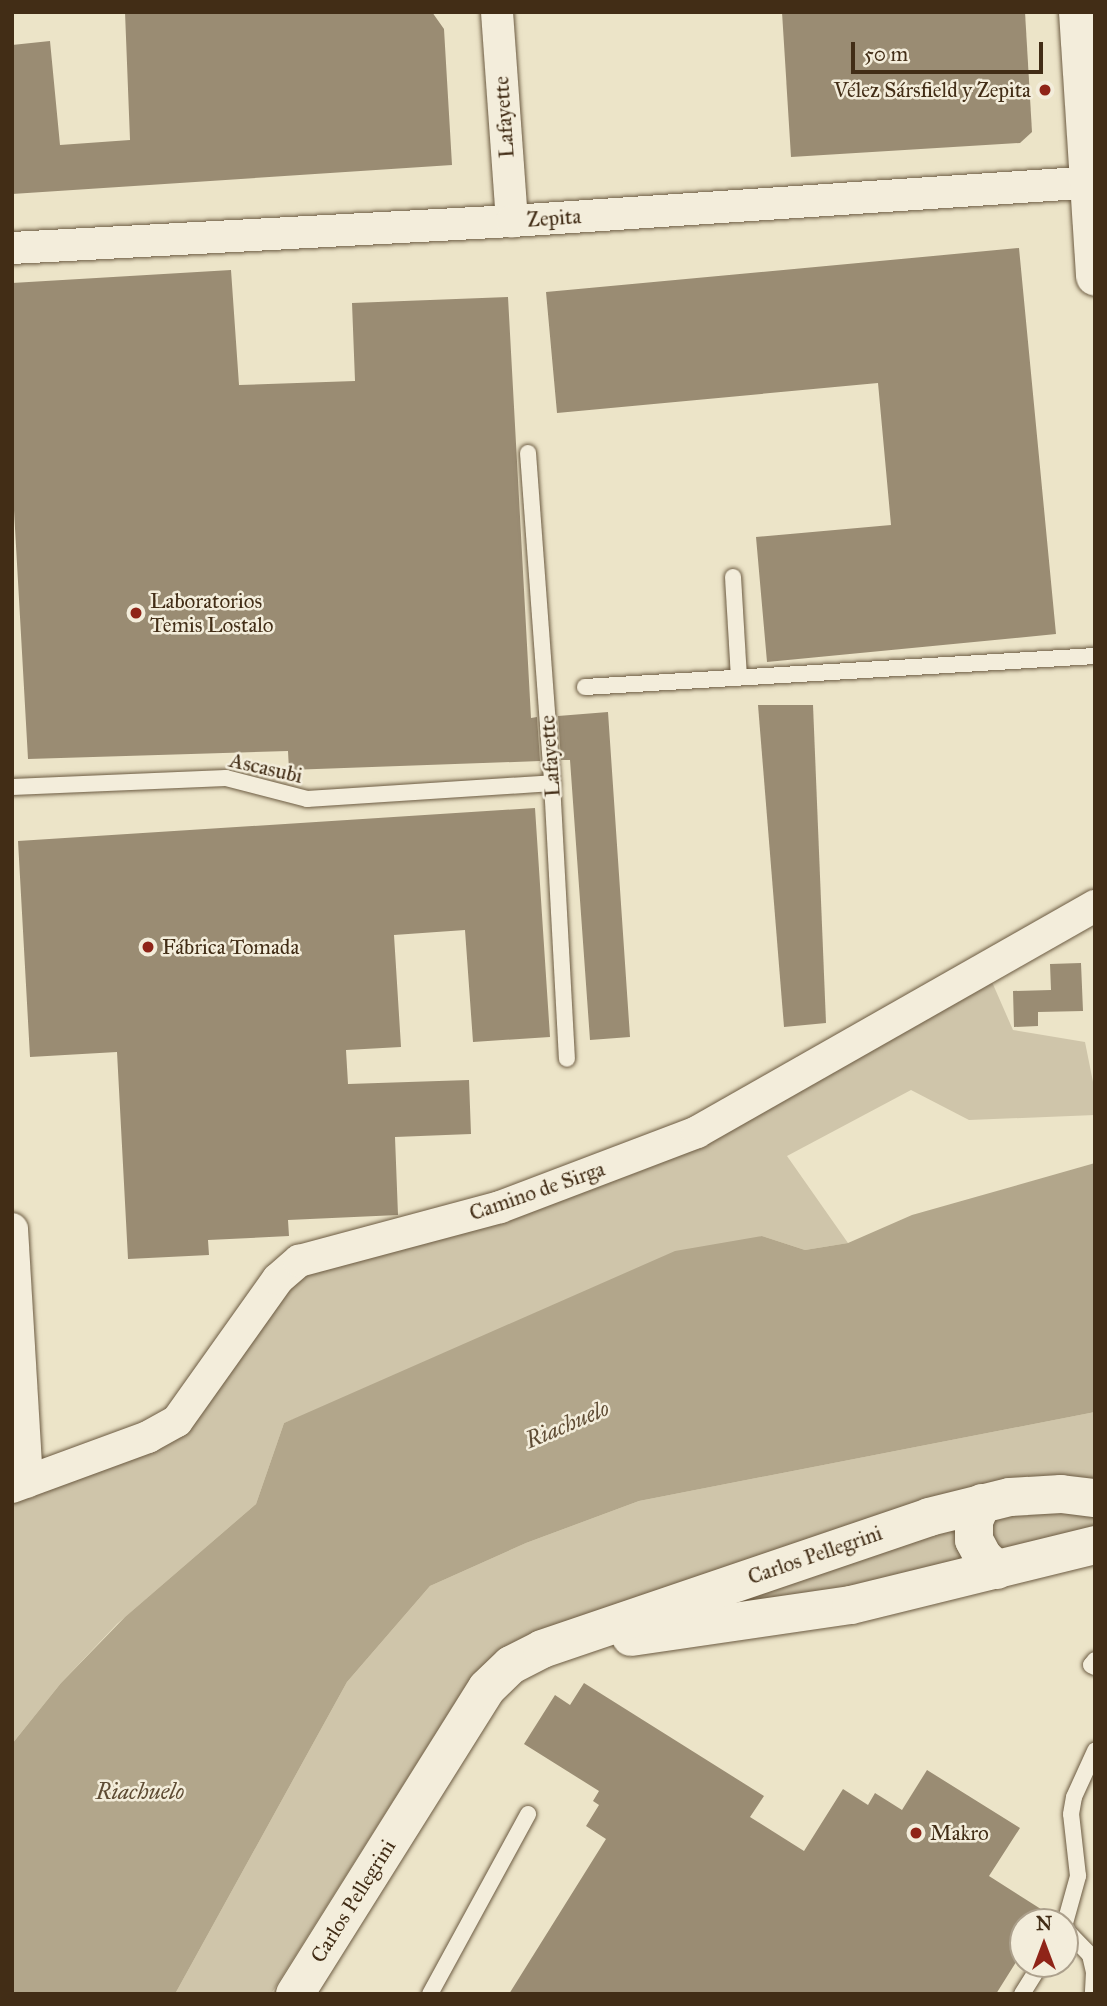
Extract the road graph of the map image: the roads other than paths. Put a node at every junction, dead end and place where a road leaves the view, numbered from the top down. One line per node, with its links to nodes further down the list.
1 (497, 12): 4 (street, Lafayette)
2 (1078, 12): 3 (street)
3 (1092, 182): 4 (street, Zepita); 6 (street)
4 (512, 221): 5 (street, Zepita)
5 (12, 248)
6 (1095, 276)
7 (528, 453): 12 (lane, Lafayette)
8 (733, 577): 10 (lane)
9 (1095, 656): 10 (lane)
10 (739, 677): 11 (lane)
11 (584, 687)
12 (552, 783): 13 (lane, Ascasubi); 15 (lane, Lafayette)
13 (12, 787)
14 (1095, 906): 18 (street, Camino de Sirga)
15 (567, 1059)
16 (12, 1229): 17 (street)
17 (16, 1345): 18 (street)
18 (19, 1485)
19 (1095, 1498): 20 (street, Carlos Pellegrini)
20 (982, 1503): 21 (street, Carlos Pellegrini); 23 (street)
21 (929, 1517): 24 (street); 25 (street, Carlos Pellegrini)
22 (1095, 1545): 23 (street, Carlos Pellegrini)
23 (997, 1570): 24 (street, Carlos Pellegrini)
24 (945, 1583): 25 (street, Carlos Pellegrini)
25 (542, 1649): 33 (street, Carlos Pellegrini)
26 (1095, 1660): 27 (lane)
27 (1095, 1667)
28 (1095, 1751): 30 (lane)
29 (528, 1814): 34 (lane)
30 (1069, 1908)
31 (1079, 1944): 36 (lane)
32 (1032, 1978): 35 (lane)
33 (295, 1994)
34 (430, 1994)
35 (1022, 1994)
36 (1093, 1994)

